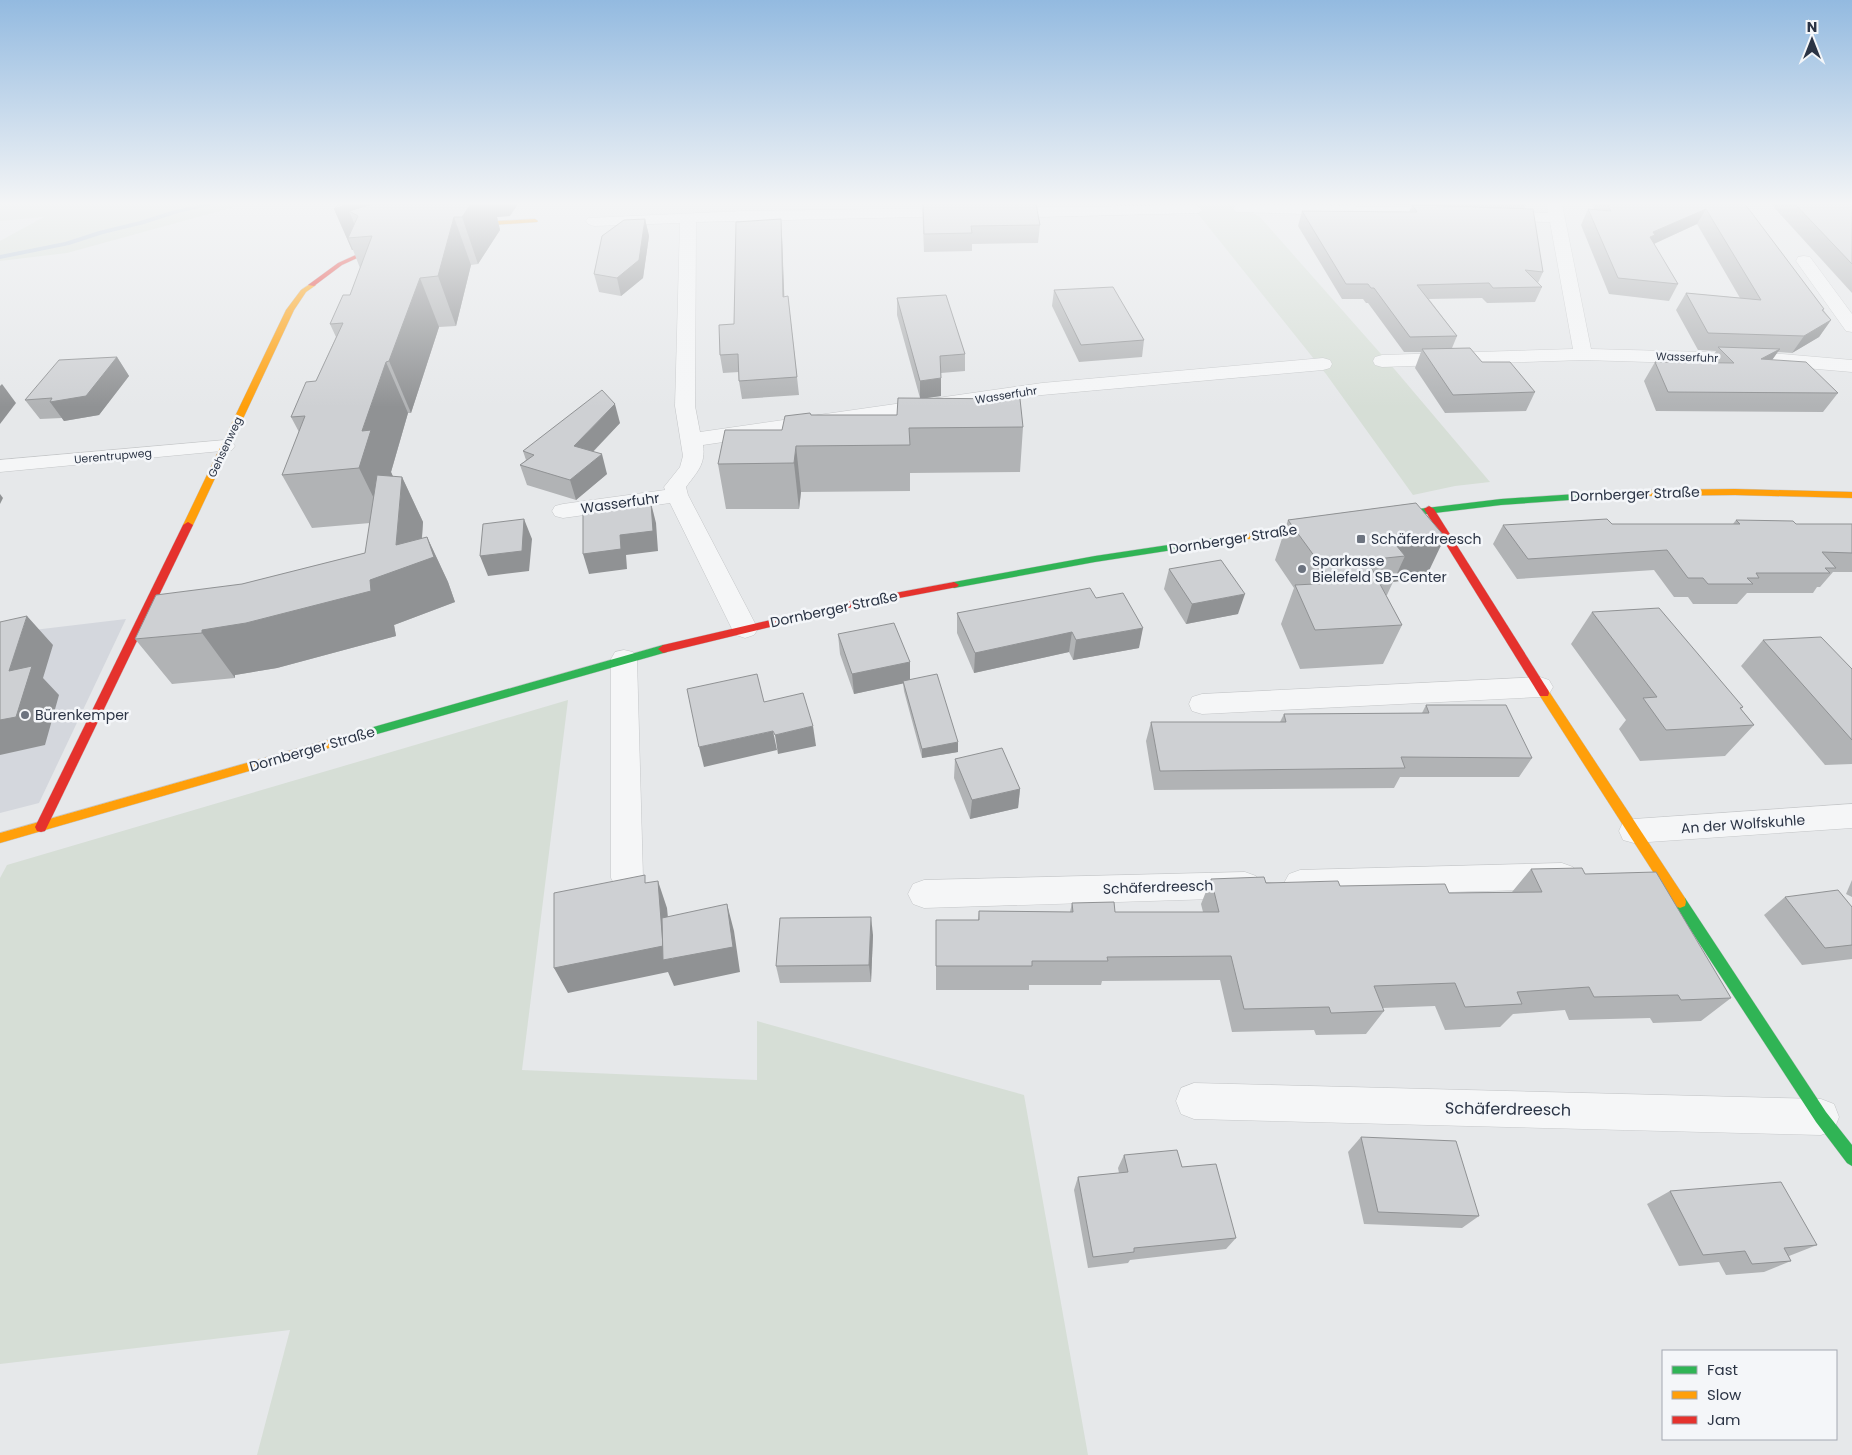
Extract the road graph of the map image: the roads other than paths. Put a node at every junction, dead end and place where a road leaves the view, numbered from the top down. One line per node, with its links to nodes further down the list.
1 (329, 272): 11 (street, Gehsenweg)
2 (687, 272): 10 (street, Wasserfuhr)
3 (1567, 272): 6 (street)
4 (1812, 272): 5 (street)
5 (1852, 326)
6 (1583, 354): 7 (street, Wasserfuhr); 9 (street, Wasserfuhr)
7 (1382, 361)
8 (1323, 364): 10 (street, Wasserfuhr)
9 (1852, 366)
10 (691, 440): 13 (street, Wasserfuhr)
11 (225, 446): 12 (street, Uerentrupweg); 24 (street, Gehsenweg)
12 (0, 466)
13 (677, 495): 16 (street, Wasserfuhr); 19 (street, Wasserfuhr)
14 (1852, 495): 15 (street, Dornberger Straße)
15 (1429, 509): 17 (street, Dornberger Straße); 21 (street)
16 (563, 511)
17 (1371, 518)
18 (1332, 524): 19 (street, Dornberger Straße)
19 (745, 629): 20 (street, Dornberger Straße)
20 (624, 659): 24 (street, Dornberger Straße); 28 (street)
21 (1540, 687): 22 (street); 25 (street)
22 (1202, 704)
23 (1852, 816): 25 (street, An der Wolfskuhle)
24 (41, 827): 26 (street, Dornberger Straße)
25 (1634, 831): 31 (street)
26 (0, 838)
27 (1592, 876): 29 (street, Schäferdreesch)
28 (627, 878)
29 (924, 894)
30 (1194, 1101): 31 (street, Schäferdreesch)
31 (1821, 1117): 32 (street)
32 (1852, 1158)

